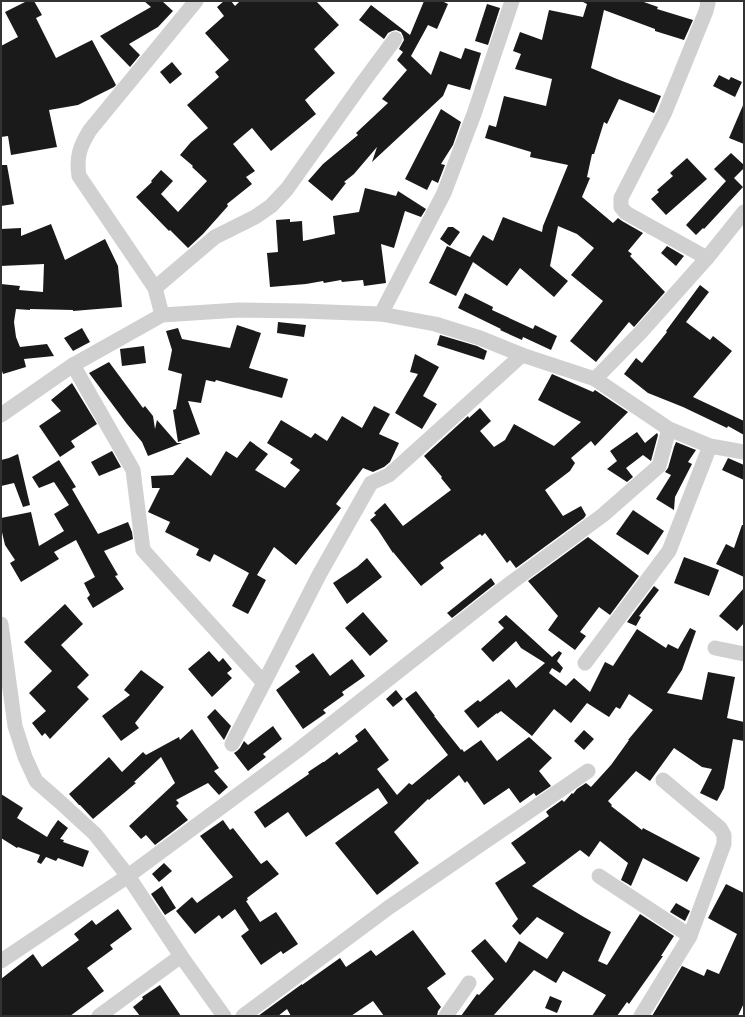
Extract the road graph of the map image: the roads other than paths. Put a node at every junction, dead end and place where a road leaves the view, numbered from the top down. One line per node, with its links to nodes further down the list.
1 (196, 1): 7 (street)
2 (512, 1): 8 (street)
3 (707, 1): 6 (street)
4 (395, 39): 7 (street)
5 (744, 212): 6 (street)
6 (707, 258): 12 (street)
7 (155, 288): 9 (street)
8 (381, 314): 9 (street); 10 (street)
9 (162, 315): 11 (street)
10 (522, 355): 12 (street); 21 (street)
11 (73, 365): 13 (street); 21 (street)
12 (595, 379): 14 (street)
13 (1, 415)
14 (669, 429): 15 (street); 25 (street)
15 (710, 446): 16 (street); 20 (street)
16 (744, 452)
17 (1, 624): 25 (street)
18 (715, 648): 19 (street)
19 (744, 654)
20 (586, 663)
21 (264, 682): 22 (street)
22 (232, 744)
23 (588, 771): 33 (street)
24 (663, 780): 27 (street)
25 (128, 876): 28 (street); 29 (street)
26 (599, 876): 27 (street)
27 (690, 936): 35 (street)
28 (181, 956): 31 (street); 32 (street)
29 (1, 961)
30 (469, 983): 34 (street)
31 (99, 1016)
32 (224, 1016)
33 (243, 1016)
34 (446, 1016)
35 (641, 1016)

